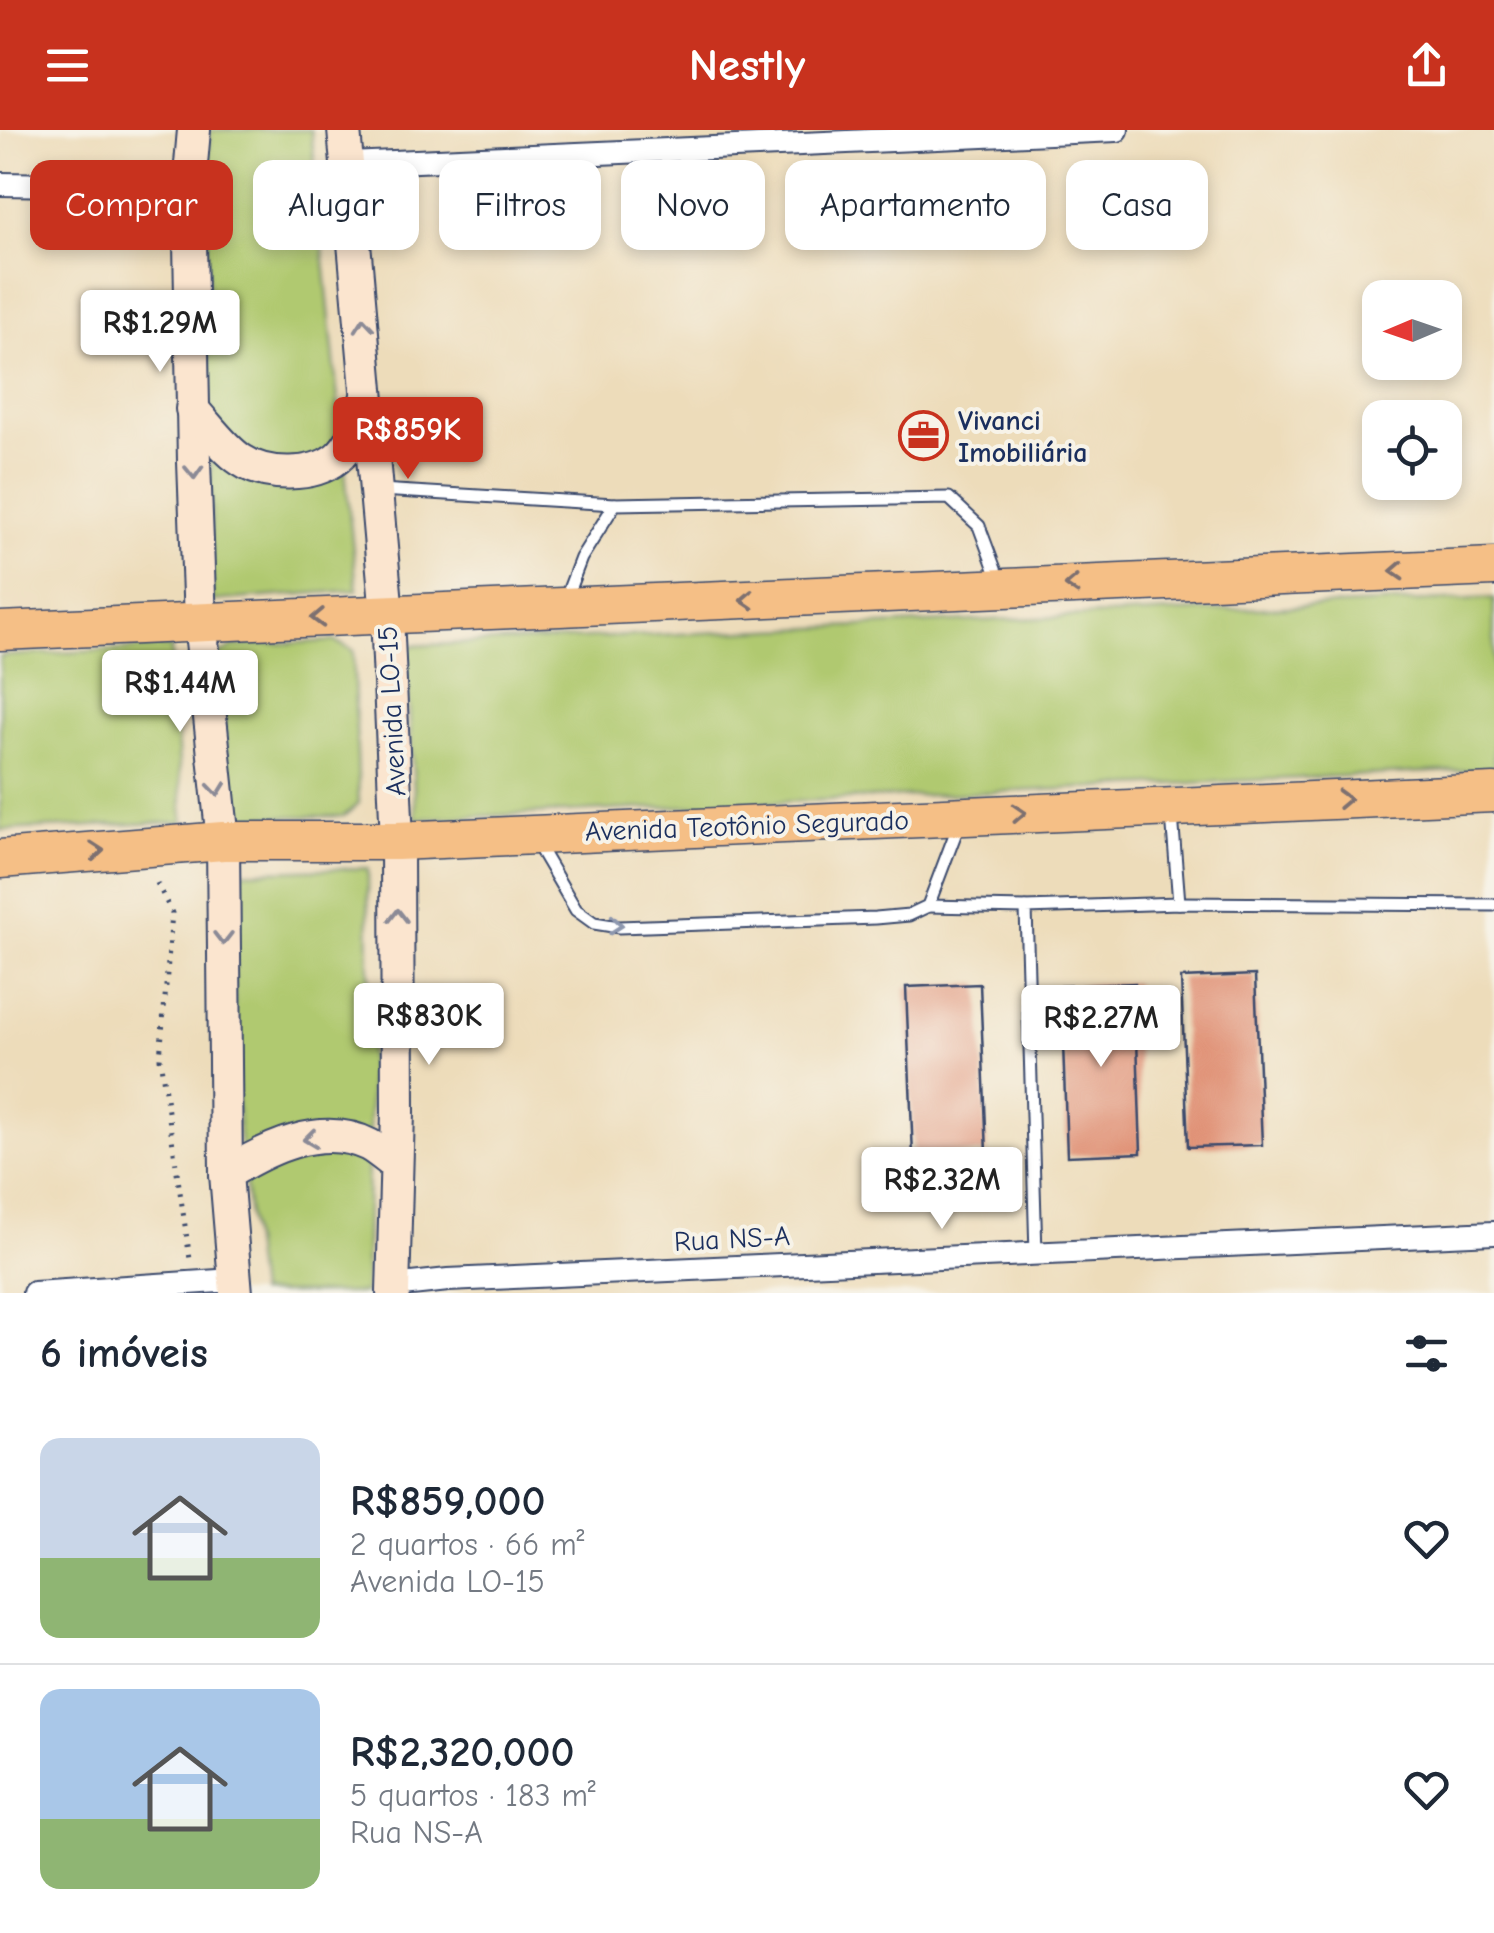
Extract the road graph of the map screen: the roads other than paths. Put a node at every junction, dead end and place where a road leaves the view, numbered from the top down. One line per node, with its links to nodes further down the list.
1 (1117, 130): 2 (street)
2 (343, 141): 6 (street, Avenida LO-15, one-way to 2)
3 (0, 184): 4 (street)
4 (30, 184)
5 (191, 250): 7 (street)
6 (369, 389): 7 (street); 8 (street, Avenida LO-15)
7 (192, 409): 14 (street, one-way to 14)
8 (377, 490): 9 (lane); 13 (street, Avenida LO-15)
9 (615, 504): 11 (lane); 12 (lane)
10 (1494, 567): 11 (main road, one-way to 11)
11 (1003, 588): 12 (main road, one-way to 12)
12 (562, 609): 13 (main road)
13 (386, 616): 14 (main road, one-way to 14); 21 (street, Avenida LO-15)
14 (200, 622): 15 (main road); 20 (street, one-way to 20)
15 (0, 630)
16 (1494, 794): 17 (main road, Avenida Teotônio Segurado, one-way to 16)
17 (1172, 806): 18 (main road, Avenida Teotônio Segurado, one-way to 17); 23 (lane)
18 (962, 816): 19 (main road, Avenida Teotônio Segurado); 25 (lane)
19 (531, 834): 21 (main road, Avenida Teotônio Segurado); 25 (lane, one-way to 25)
20 (222, 841): 21 (main road, Avenida Teotônio Segurado); 22 (main road, Avenida Teotônio Segurado, one-way to 20); 28 (street, one-way to 28)
21 (398, 841): 27 (street, Avenida LO-15, one-way to 21)
22 (0, 858)
23 (1179, 903): 24 (lane); 26 (lane)
24 (1494, 904)
25 (928, 906): 26 (lane)
26 (1026, 908): 30 (lane)
27 (396, 1164): 28 (street, one-way to 28); 32 (street, Avenida LO-15)
28 (226, 1174): 31 (street)
29 (1494, 1233): 30 (street, Rua NS-A)
30 (1036, 1254): 32 (street, Rua NS-A)
31 (235, 1287): 33 (street)
32 (393, 1289)
33 (34, 1293)

